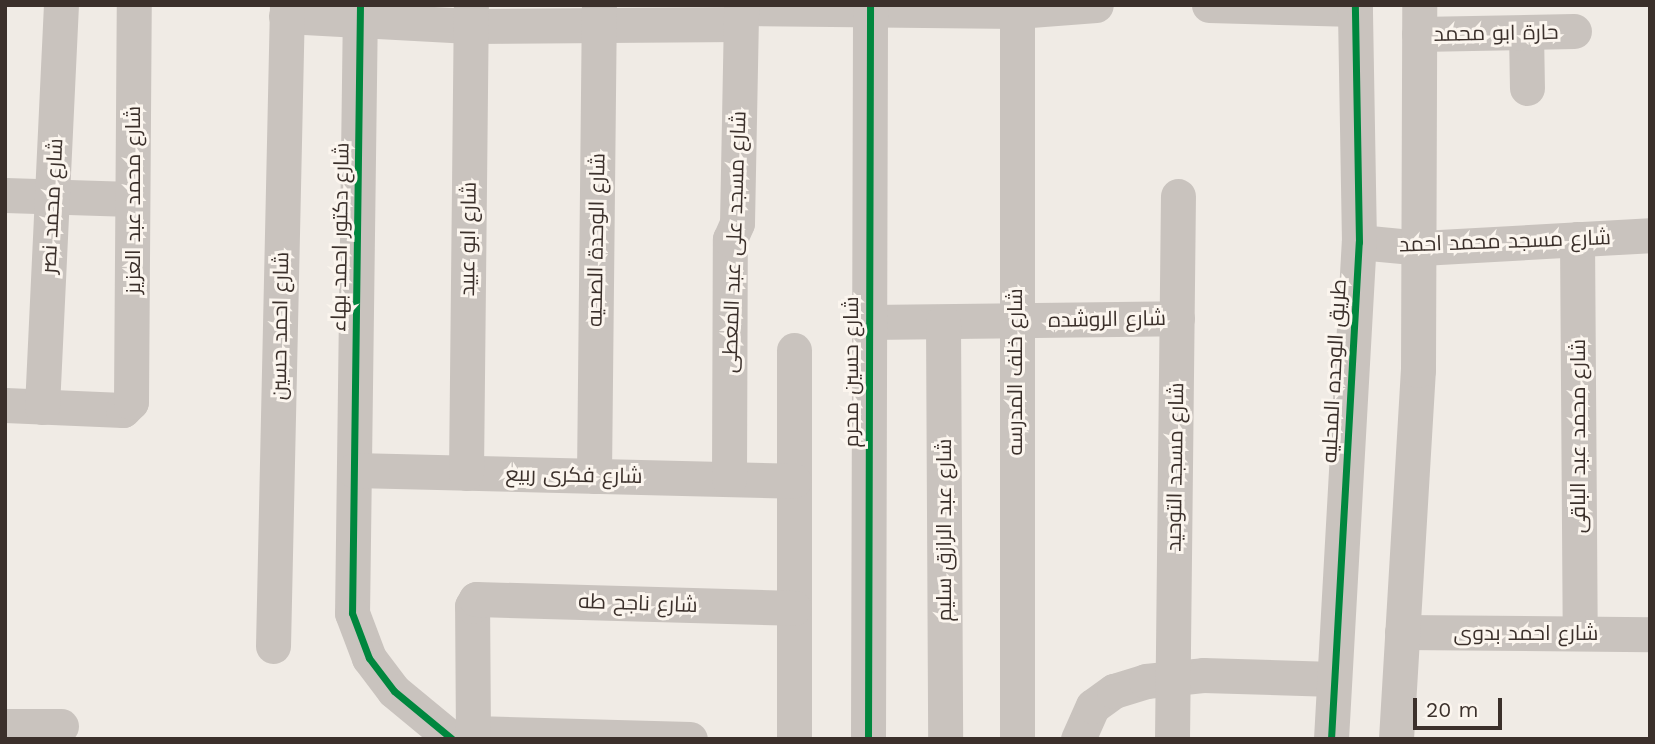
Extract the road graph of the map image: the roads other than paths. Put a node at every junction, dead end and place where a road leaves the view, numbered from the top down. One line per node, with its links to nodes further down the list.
1 (61, 5): 18 (street, شارع محمد نصر)
2 (134, 5): 20 (street, شارع محمد عبد العزيز)
3 (1096, 5): 7 (street)
4 (1209, 5): 6 (street)
5 (870, 7): 7 (street); 9 (street); 28 (street, شارع حسين محرم)
6 (1355, 7): 23 (street, طريق الوحده المحليه)
7 (1017, 8): 26 (street, شارع خلف المدرسه)
8 (287, 11): 10 (street); 41 (street, شارع احمد حسين)
9 (741, 12): 12 (street); 35 (street, شارع مسجد على عبد المعطى)
10 (360, 14): 11 (street); 32 (street, شارع دكتور احمد بهاء)
11 (470, 16): 12 (street); 33 (street, شارع ابو عبيد)
12 (599, 16): 34 (street, شارع الوحدة الصحيه)
13 (1419, 20): 14 (street, حارة ابو محمد); 24 (street)
14 (1526, 32): 15 (street, حارة ابو محمد); 16 (street)
15 (1574, 32)
16 (1527, 88)
17 (5, 195): 18 (street)
18 (53, 196): 20 (street); 31 (street, شارع محمد نصر)
19 (1178, 196): 25 (street, شارع مسجد التوحيد)
20 (132, 199): 31 (street, شارع محمد عبد العزيز)
21 (1650, 235): 22 (street, شارع مسجد محمد احمد)
22 (1577, 239): 24 (street, شارع مسجد محمد احمد); 39 (street, شارع محمد عبد الباقى)
23 (1359, 242): 24 (street, شارع مسجد محمد احمد); 43 (street, طريق الوحده المحليه)
24 (1421, 248): 38 (street)
25 (1177, 318): 26 (street, شارع الروشده); 42 (street, شارع مسجد التوحيد)
26 (1015, 321): 27 (street, شارع الروشده); 51 (street, شارع خلف المدرسه)
27 (943, 322): 28 (street, شارع الروشده); 50 (street, شارع عبد الرازق سليم)
28 (869, 323): 49 (street, شارع حسين محرم)
29 (794, 350): 36 (street)
30 (5, 405): 31 (street)
31 (42, 407)
32 (354, 470): 33 (street, شارع فكرى ربيع); 46 (street, شارع دكتور احمد بهاء)
33 (466, 473): 34 (street, شارع فكرى ربيع)
34 (594, 476): 35 (street, شارع فكرى ربيع)
35 (729, 479): 36 (street, شارع فكرى ربيع)
36 (794, 481): 37 (street)
37 (794, 608): 46 (street, شارع ناجح طه); 48 (street)
38 (1402, 632): 39 (street, شارع احمد بدوى); 55 (street)
39 (1580, 633): 40 (street, شارع احمد بدوى)
40 (1650, 634)
41 (273, 646)
42 (1172, 678): 43 (street); 52 (street); 53 (street, شارع مسجد التوحيد)
43 (1334, 679): 54 (street, طريق الوحده المحليه)
44 (5, 726): 45 (street)
45 (61, 726)
46 (466, 737): 47 (street)
47 (690, 739)
48 (794, 739)
49 (868, 739)
50 (945, 739)
51 (1017, 739)
52 (1078, 739)
53 (1172, 739)
54 (1331, 739)
55 (1396, 739)

